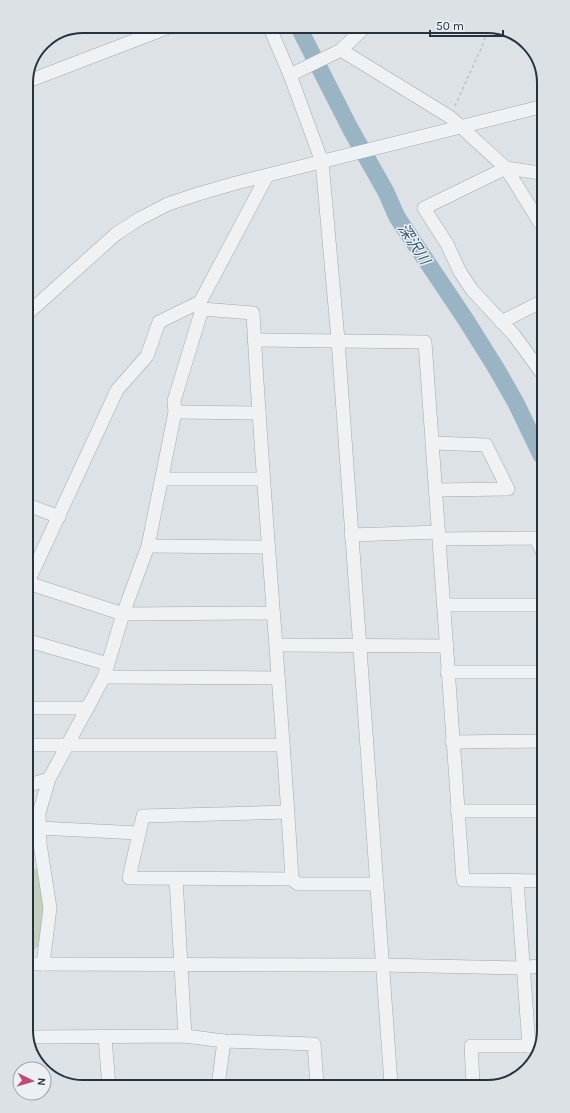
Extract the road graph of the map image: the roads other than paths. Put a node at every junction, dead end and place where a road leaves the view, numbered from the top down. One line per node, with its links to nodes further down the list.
1 (154, 33): 6 (street)
2 (272, 33): 5 (street)
3 (359, 33): 4 (street)
4 (341, 50): 5 (street); 8 (street)
5 (291, 75): 9 (street)
6 (33, 79)
7 (537, 108): 8 (street)
8 (460, 127): 9 (street); 10 (street)
9 (322, 162): 12 (street); 19 (street)
10 (506, 168): 11 (street); 13 (street); 17 (street)
11 (537, 173)
12 (267, 176): 15 (street); 16 (street)
13 (537, 218)
14 (537, 304): 17 (street)
15 (201, 305): 18 (street); 21 (street); 28 (street)
16 (33, 309)
17 (501, 322): 20 (street)
18 (254, 340): 19 (street); 22 (street)
19 (338, 340): 23 (street); 29 (street)
20 (537, 366)
21 (175, 412): 22 (street); 24 (street)
22 (259, 413): 25 (street)
23 (433, 443): 26 (street); 26 (street)
24 (162, 479): 25 (street); 32 (street)
25 (263, 479): 33 (street)
26 (436, 490): 30 (street)
27 (33, 507): 28 (street)
28 (59, 517): 34 (street)
29 (351, 535): 30 (street); 42 (street)
30 (440, 536): 31 (street); 37 (street)
31 (537, 540)
32 (148, 546): 33 (street); 39 (street)
33 (268, 547): 38 (street)
34 (33, 572)
35 (33, 584): 39 (street)
36 (537, 604): 37 (street)
37 (444, 606): 43 (street)
38 (274, 613): 39 (street); 41 (street)
39 (123, 614): 44 (street)
40 (33, 642): 44 (street)
41 (277, 645): 42 (street); 48 (street)
42 (359, 646): 43 (street); 67 (street)
43 (447, 646): 45 (street)
44 (108, 664): 47 (street)
45 (447, 672): 46 (street); 52 (street)
46 (537, 672)
47 (104, 677): 48 (street); 50 (street)
48 (278, 678): 54 (street)
49 (33, 708): 50 (street)
50 (88, 708): 55 (street)
51 (537, 741): 52 (street)
52 (452, 742): 58 (street)
53 (33, 745): 55 (street)
54 (283, 745): 55 (street); 60 (street)
55 (68, 746): 56 (street)
56 (49, 779): 57 (street); 61 (street)
57 (33, 784)
58 (457, 811): 59 (street); 65 (street)
59 (537, 811)
60 (288, 812): 62 (street); 64 (street)
61 (40, 828): 62 (street); 69 (street)
62 (138, 833): 63 (street)
63 (176, 879): 64 (street); 70 (street)
64 (292, 879): 67 (street)
65 (517, 881): 66 (street); 73 (street)
66 (537, 881)
67 (377, 884): 71 (street)
68 (33, 964): 69 (street)
69 (43, 964): 70 (street)
70 (181, 964): 71 (street); 74 (street)
71 (382, 965): 73 (street); 82 (street)
72 (537, 966): 73 (street)
73 (524, 968): 78 (street)
74 (185, 1036): 76 (street); 77 (street)
75 (34, 1037): 76 (street)
76 (105, 1037): 79 (street)
77 (224, 1041): 80 (street); 81 (street)
78 (534, 1046): 83 (street)
79 (108, 1080)
80 (219, 1080)
81 (317, 1080)
82 (391, 1080)
83 (474, 1080)

